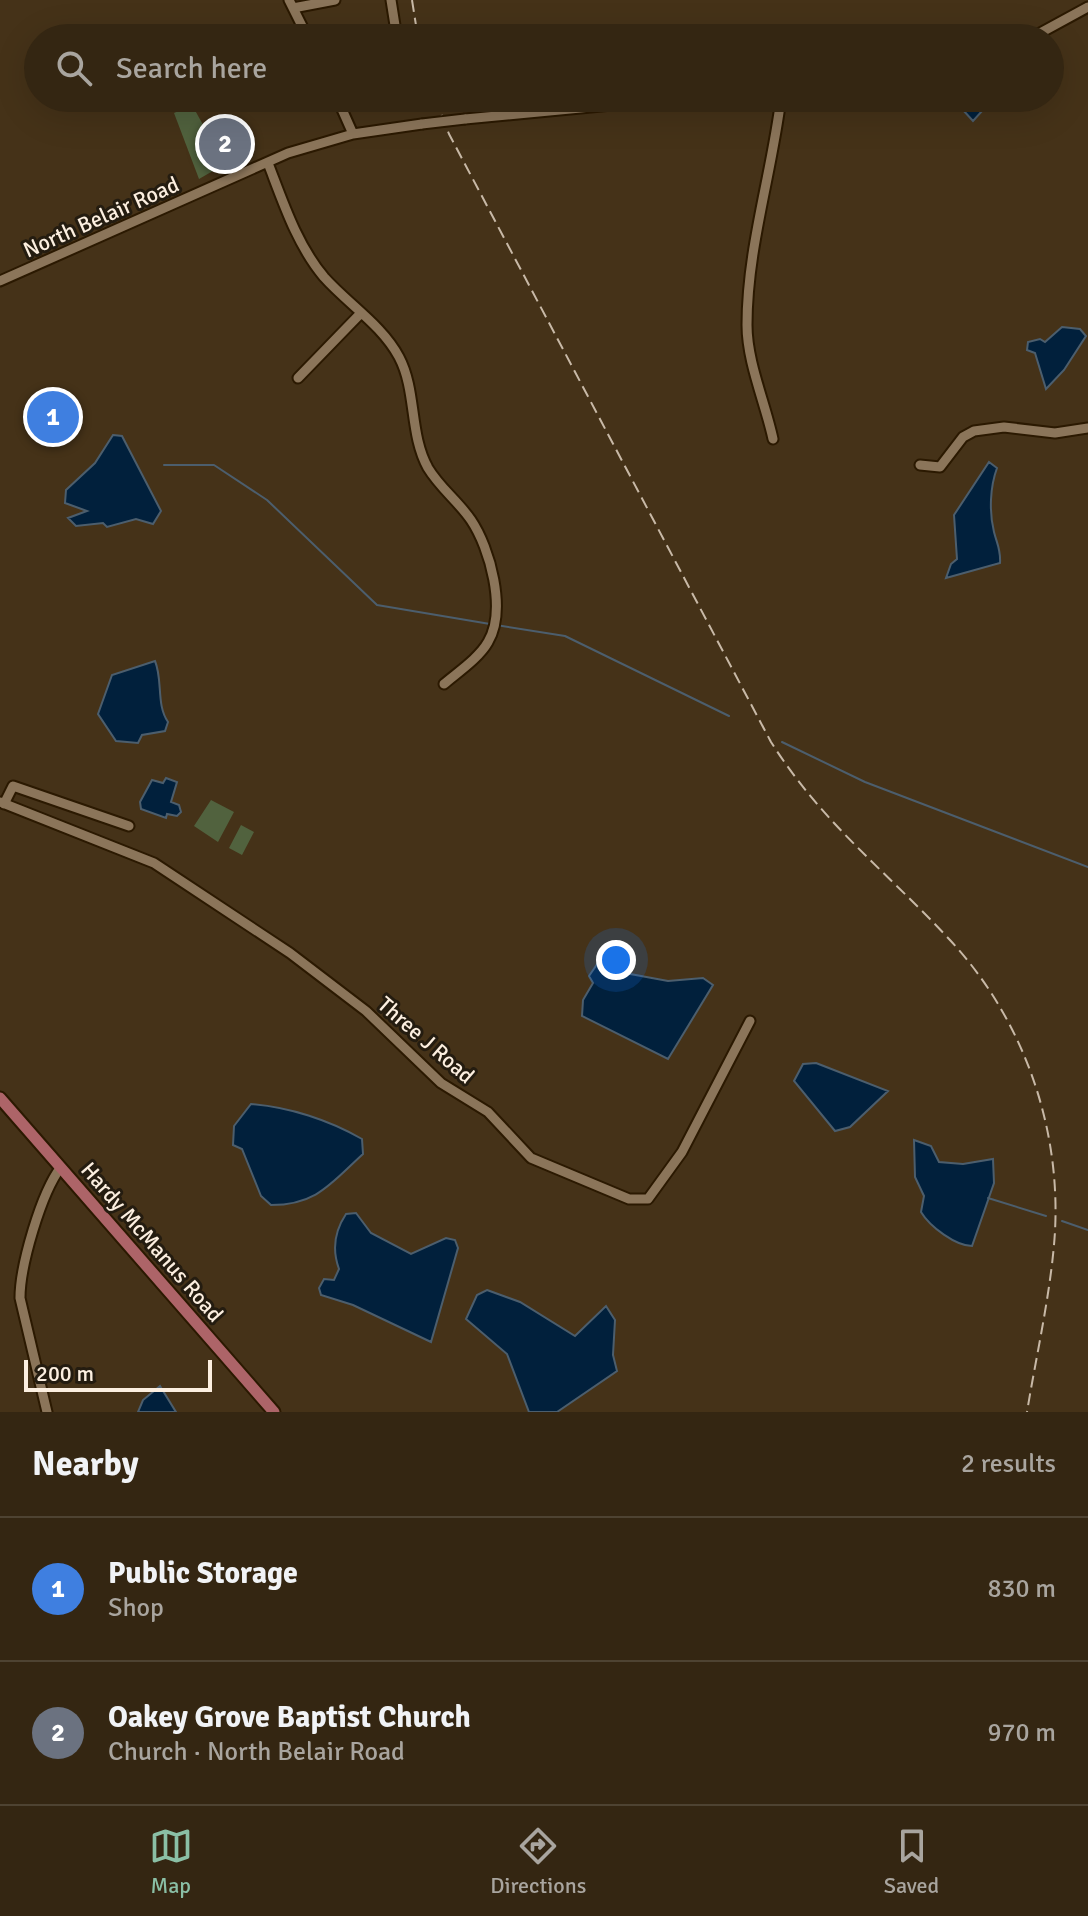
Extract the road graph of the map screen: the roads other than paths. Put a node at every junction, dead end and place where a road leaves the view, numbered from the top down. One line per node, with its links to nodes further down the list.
1 (335, 0): 3 (street)
2 (391, 0): 6 (street)
3 (291, 4): 5 (street)
4 (1088, 7): 7 (street)
5 (301, 24)
6 (395, 24)
7 (1057, 24)
8 (343, 112): 11 (street)
9 (538, 112): 11 (street, North Belair Road, bridge)
10 (779, 112): 17 (street)
11 (353, 134): 12 (street, North Belair Road)
12 (268, 163): 13 (street, North Belair Road); 14 (street)
13 (0, 281)
14 (361, 313): 15 (street); 19 (street)
15 (298, 378)
16 (1088, 428): 18 (street)
17 (773, 439)
18 (920, 465)
19 (444, 684)
20 (2, 803): 21 (street); 22 (street, Three J Road)
21 (129, 826)
22 (750, 1021)
23 (0, 1098): 24 (main road, Hardy McManus Road)
24 (61, 1167): 25 (street); 26 (main road, Hardy McManus Road)
25 (47, 1412)
26 (274, 1412)

